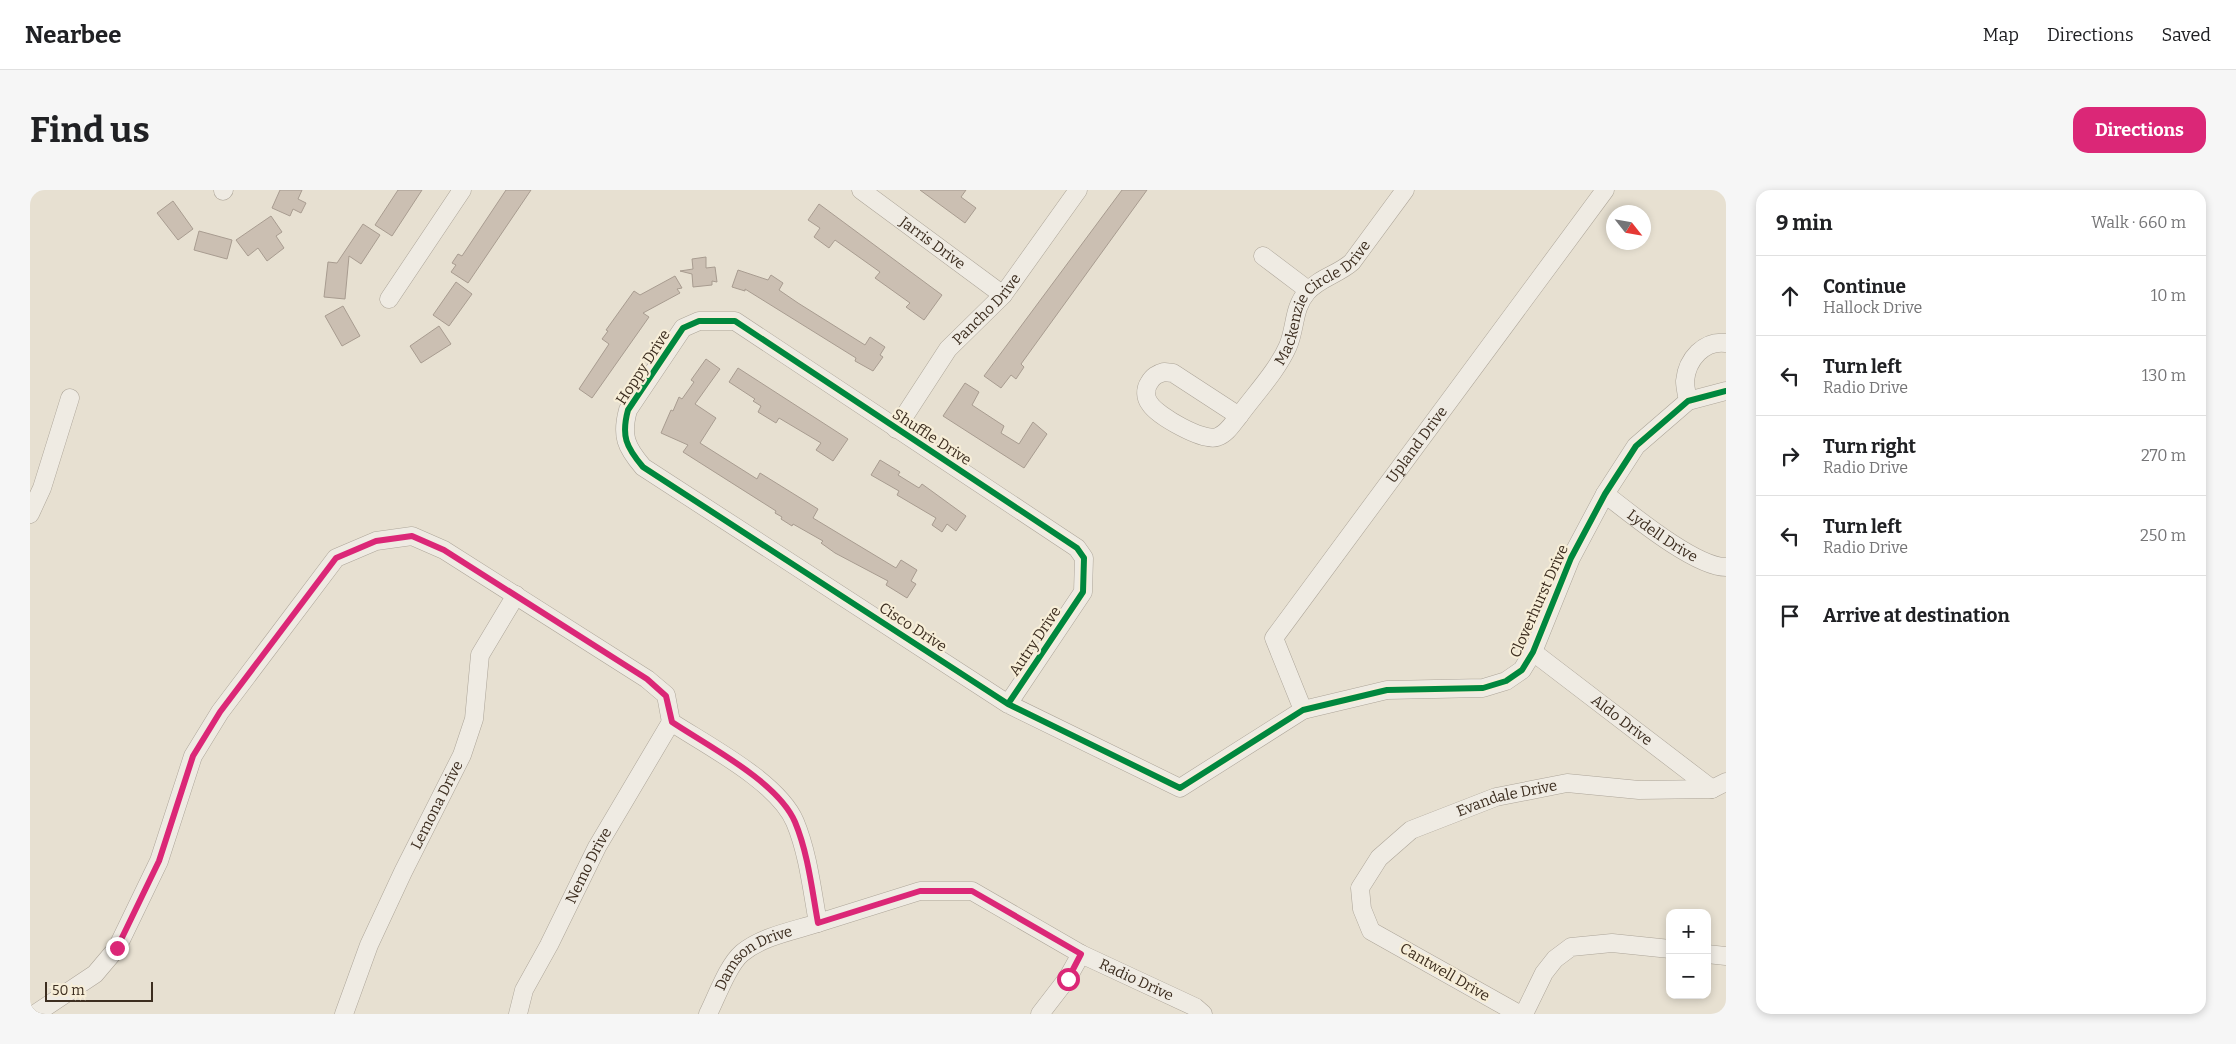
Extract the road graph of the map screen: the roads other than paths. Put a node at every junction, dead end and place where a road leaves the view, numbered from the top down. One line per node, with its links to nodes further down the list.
1 (462, 190): 9 (street)
2 (861, 190): 8 (street, Jarris Drive)
3 (1078, 190): 8 (street, Pancho Drive)
4 (1406, 190): 7 (street, Mackenzie Circle Drive)
5 (1605, 190): 25 (street, Upland Drive)
6 (1263, 256): 7 (street)
7 (1308, 290): 15 (street, Mackenzie Circle Drive)
8 (1003, 295): 16 (street, Pancho Drive)
9 (389, 299)
10 (735, 321): 16 (street, Shuffle Drive); 17 (street, Hoppy Drive)
11 (1726, 343): 14 (street)
12 (1726, 391): 14 (street, Cloverhurst Drive)
13 (70, 398): 19 (street)
14 (1688, 401): 18 (street, Cloverhurst Drive)
15 (1238, 416): 15 (street, Mackenzie Circle Drive)
16 (896, 429): 21 (street, Shuffle Drive)
17 (644, 467): 24 (street, Cisco Drive)
18 (1606, 494): 20 (street, Lydell Drive); 23 (street, Cloverhurst Drive)
19 (30, 514)
20 (1726, 567)
21 (1083, 592): 24 (street, Autry Drive)
22 (516, 595): 26 (street); 35 (street); 36 (street, Lemona Drive)
23 (1533, 652): 25 (street, Cloverhurst Drive); 27 (street, Aldo Drive)
24 (1008, 704): 28 (street, Cisco Drive)
25 (1303, 710): 28 (street, Cloverhurst Drive)
26 (672, 722): 29 (street); 37 (street, Nemo Drive)
27 (1719, 786): 30 (street, Evandale Drive)
28 (1180, 788)
29 (818, 923): 32 (street, Radio Drive); 38 (street, Damson Drive)
30 (1371, 931): 41 (street, Cantwell Drive)
31 (1666, 949): 42 (street)
32 (1081, 954): 39 (street); 40 (street, Radio Drive)
33 (1711, 954): 34 (street)
34 (1726, 956)
35 (35, 1014)
36 (344, 1014)
37 (518, 1014)
38 (708, 1014)
39 (1040, 1014)
40 (1203, 1014)
41 (1518, 1014)
42 (1524, 1014)

